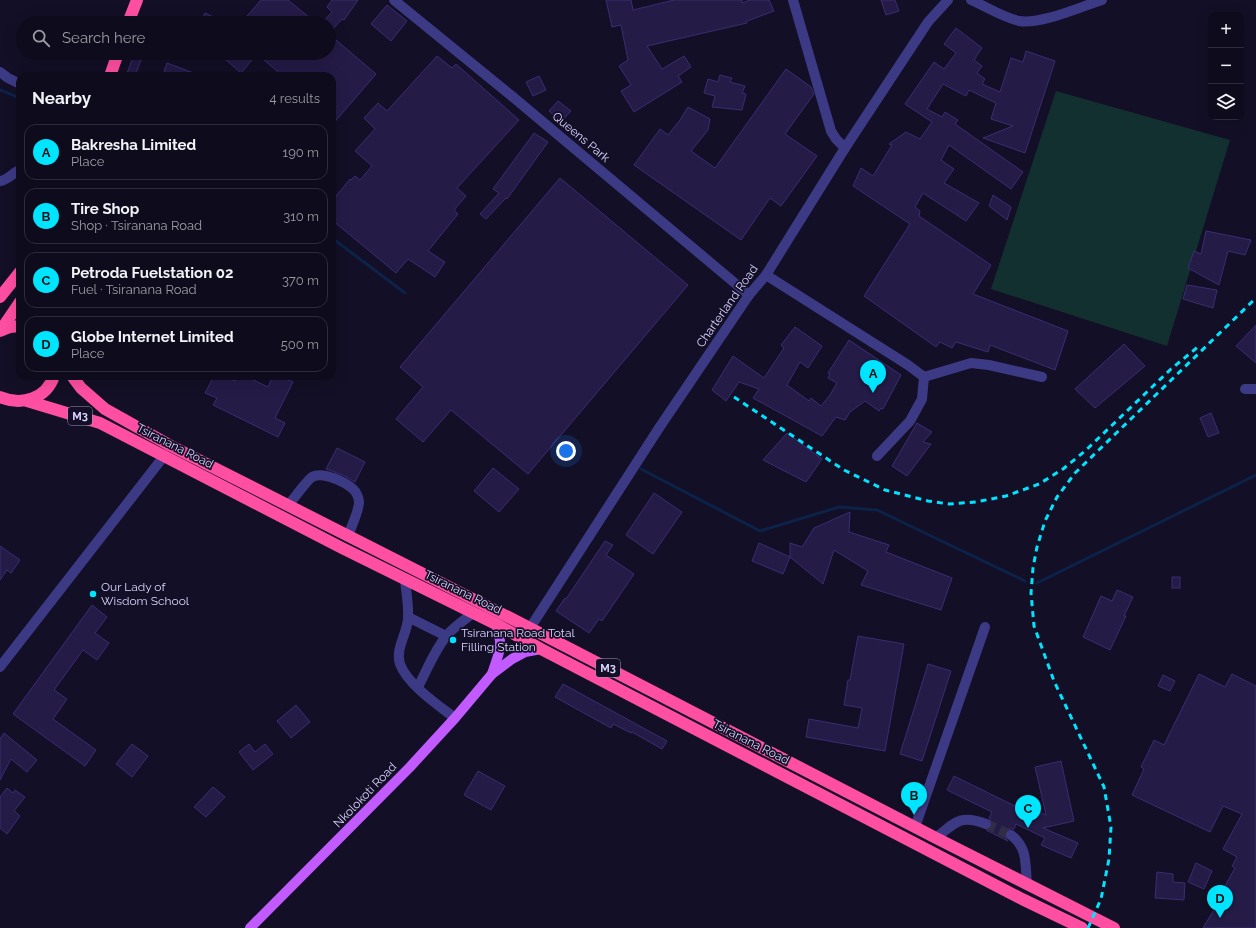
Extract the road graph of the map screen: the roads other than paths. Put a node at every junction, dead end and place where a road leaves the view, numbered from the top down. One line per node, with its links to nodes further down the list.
1 (137, 0): 7 (highway)
2 (394, 0): 17 (street, Queens Park)
3 (793, 0): 12 (street)
4 (948, 0): 12 (street, Charterland Road)
5 (971, 0): 6 (street)
6 (1102, 0)
7 (131, 16)
8 (116, 60): 10 (highway)
9 (0, 72): 11 (street)
10 (111, 72)
11 (16, 82)
12 (845, 148): 15 (street, Charterland Road)
13 (16, 172): 14 (street)
14 (0, 181)
15 (766, 275): 17 (street, Charterland Road); 22 (street)
16 (16, 277): 18 (highway)
17 (749, 296): 39 (street, Charterland Road)
18 (0, 297)
19 (16, 308): 21 (highway)
20 (16, 326): 21 (highway)
21 (1, 330)
22 (924, 377): 23 (street); 31 (street)
23 (1042, 377)
24 (52, 380): 29 (highway)
25 (75, 380): 32 (highway, Tsiranana Road / M3)
26 (1245, 388): 27 (street)
27 (1256, 389)
28 (0, 397): 29 (highway, M3)
29 (27, 401): 30 (highway, Tsiranana Road / M3)
30 (164, 456): 34 (highway, Tsiranana Road / M3); 42 (street)
31 (877, 456)
32 (288, 505): 33 (highway, Tsiranana Road / M3); 33 (street)
33 (348, 536): 39 (highway, Tsiranana Road / M3)
34 (405, 579): 35 (highway, Tsiranana Road / M3); 36 (street)
35 (473, 613): 37 (highway, Tsiranana Road / M3); 40 (street)
36 (408, 617): 40 (street); 44 (street)
37 (496, 624): 41 (highway, Tsiranana Road / M3); 43 (main road, Nkolokoti Road)
38 (985, 627): 47 (street)
39 (530, 628): 47 (highway, Tsiranana Road / M3)
40 (446, 636): 44 (street)
41 (541, 649): 43 (main road, Nkolokoti Road); 51 (highway, Tsiranana Road / M3)
42 (0, 667)
43 (492, 674): 45 (main road, Nkolokoti Road)
44 (418, 688): 45 (street)
45 (455, 718): 53 (main road, Nkolokoti Road)
46 (986, 824): 49 (street)
47 (916, 827): 49 (highway, Tsiranana Road / M3)
48 (1011, 835): 50 (street)
49 (936, 838): 50 (highway, Tsiranana Road / M3)
50 (1027, 884): 52 (highway, Tsiranana Road / M3)
51 (1077, 926)
52 (1110, 926)
53 (250, 928)

